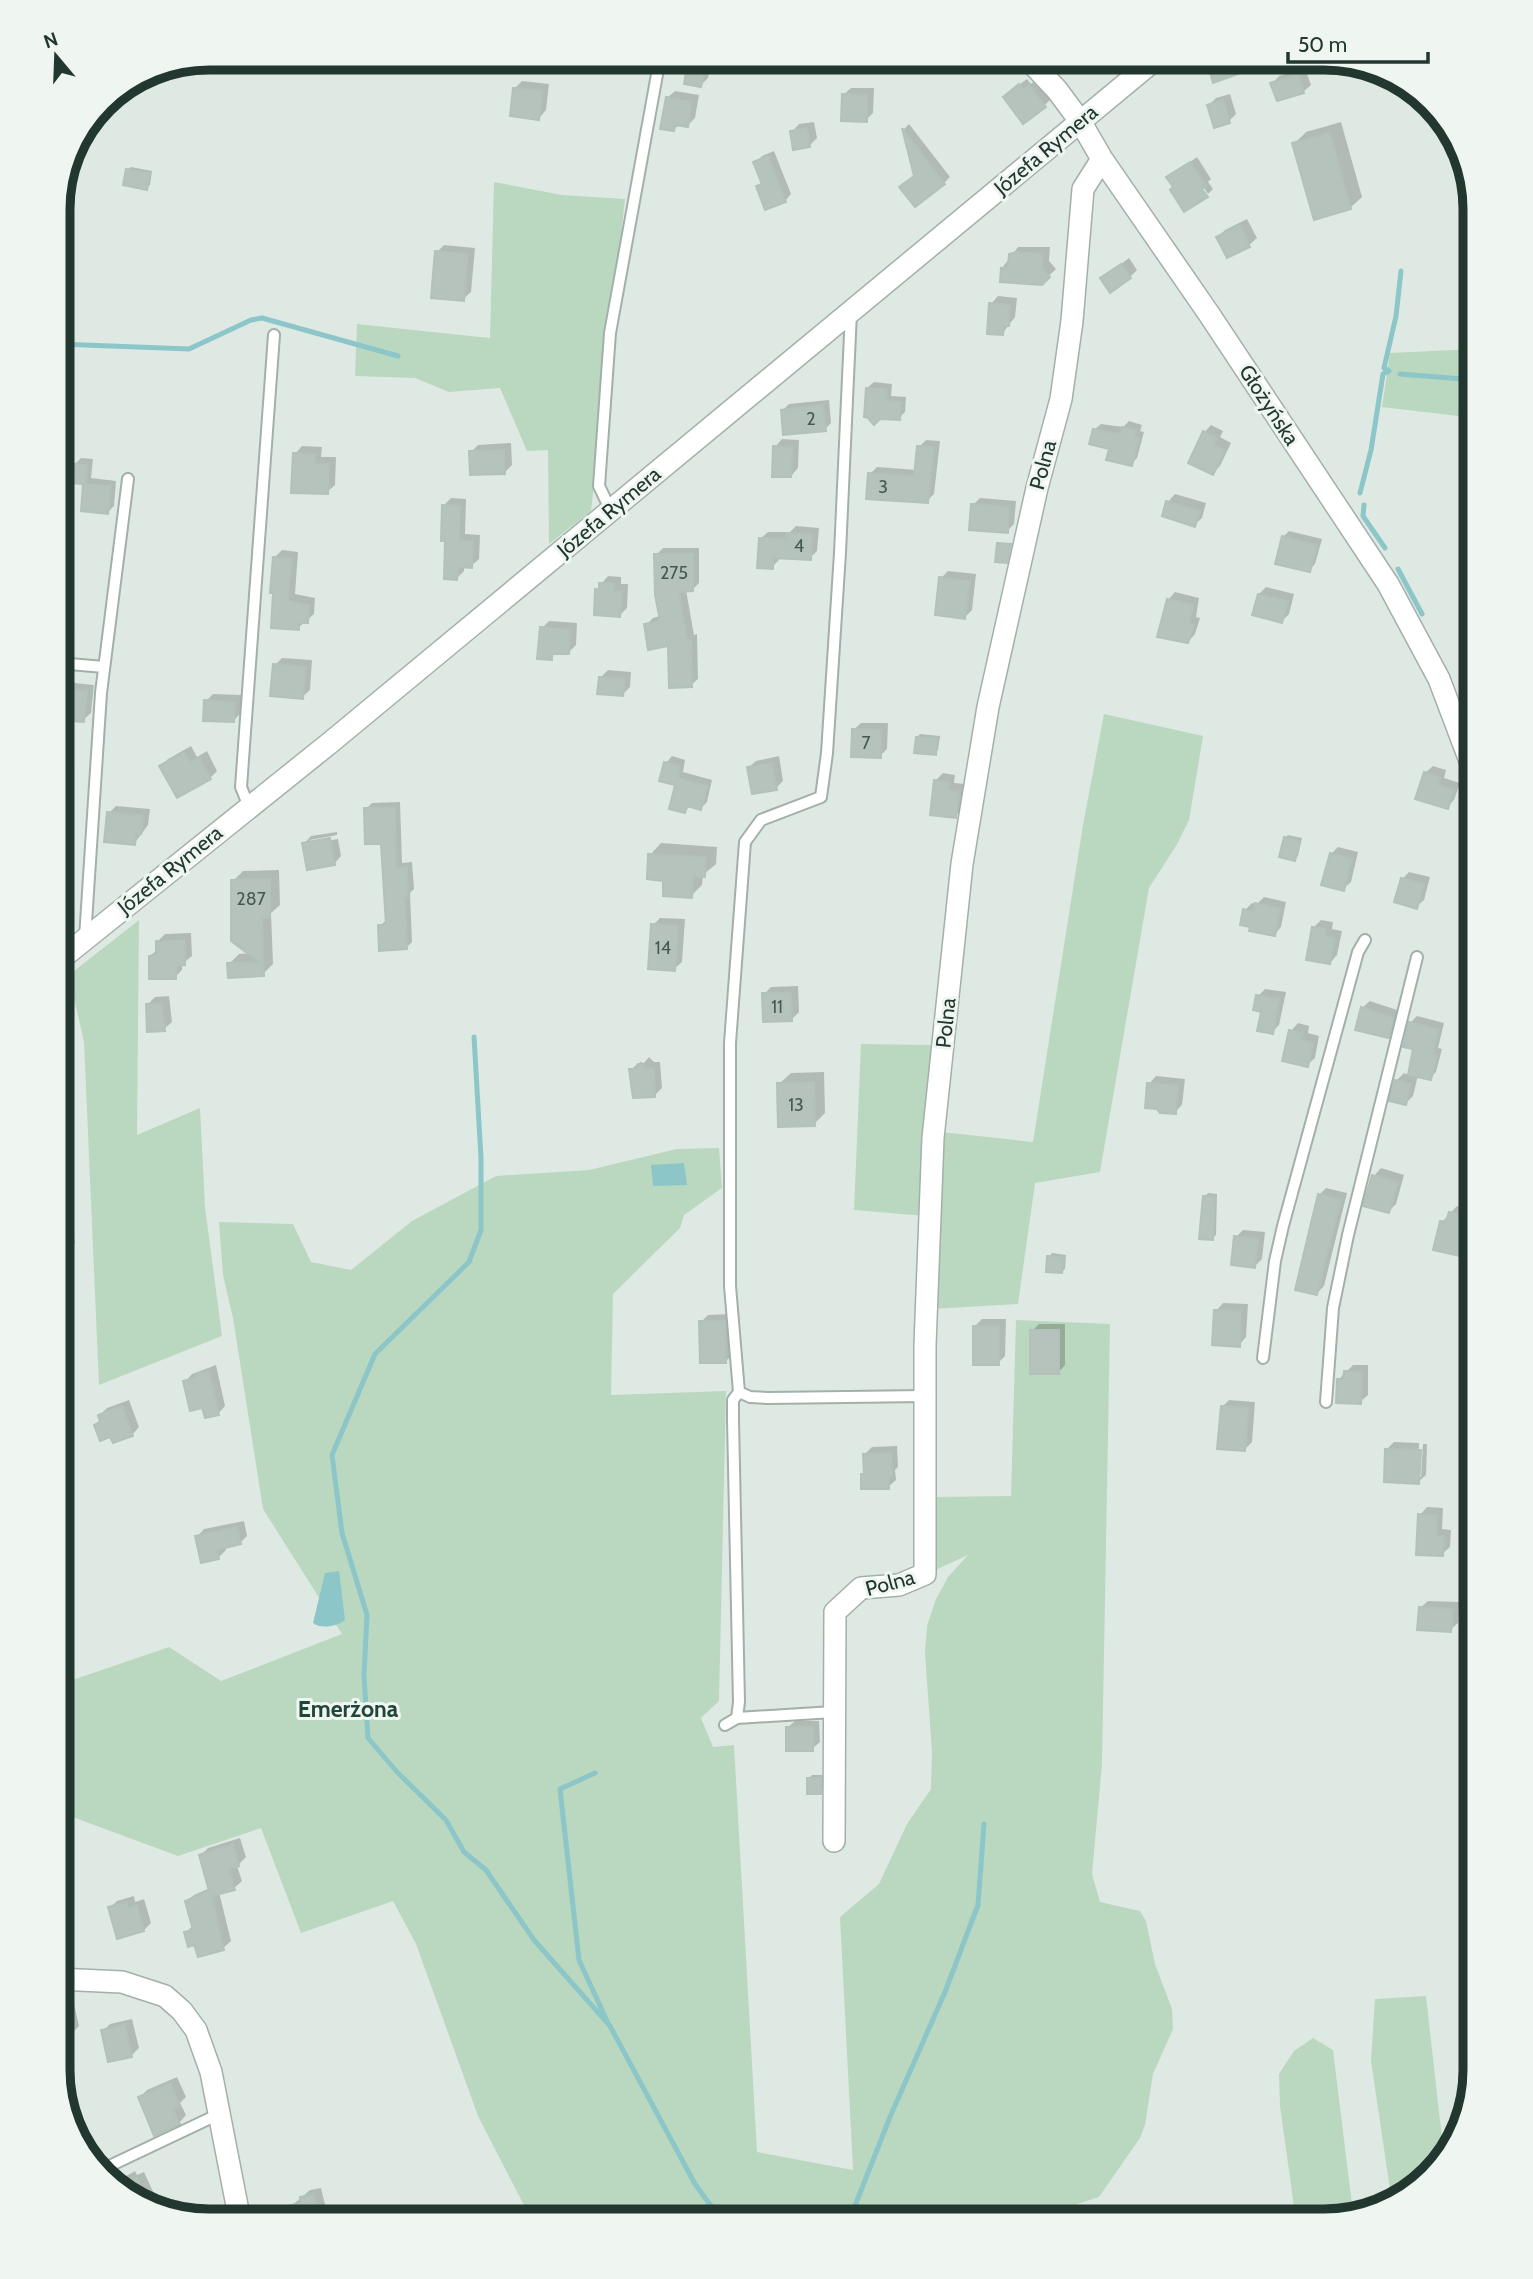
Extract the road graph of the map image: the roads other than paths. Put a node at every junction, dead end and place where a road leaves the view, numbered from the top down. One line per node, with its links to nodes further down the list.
1 (658, 70): 9 (lane)
2 (1038, 70): 4 (street, Głożyńska)
3 (1142, 70): 4 (street, Józefa Rymera)
4 (1080, 121): 5 (street, Głożyńska); 6 (street, Józefa Rymera)
5 (1102, 159): 12 (street, Głożyńska); 20 (street, Polna)
6 (851, 312): 9 (street, Józefa Rymera); 19 (lane)
7 (274, 335): 13 (lane)
8 (128, 479): 11 (lane)
9 (611, 511): 13 (street, Józefa Rymera)
10 (70, 664): 11 (lane)
11 (104, 667): 14 (lane)
12 (1463, 742)
13 (249, 807): 14 (street, Józefa Rymera)
14 (85, 938): 16 (street, Józefa Rymera)
15 (1365, 940): 18 (lane)
16 (70, 951)
17 (1417, 957): 21 (lane)
18 (1263, 1358)
19 (739, 1392): 20 (lane); 23 (lane)
20 (925, 1396): 22 (street, Polna)
21 (1326, 1402)
22 (833, 1712): 23 (lane); 25 (street, Polna)
23 (737, 1718): 24 (lane)
24 (724, 1725)
25 (834, 1841)
26 (70, 1980): 27 (street)
27 (219, 2114): 28 (lane); 29 (street)
28 (109, 2166)
29 (238, 2209)

